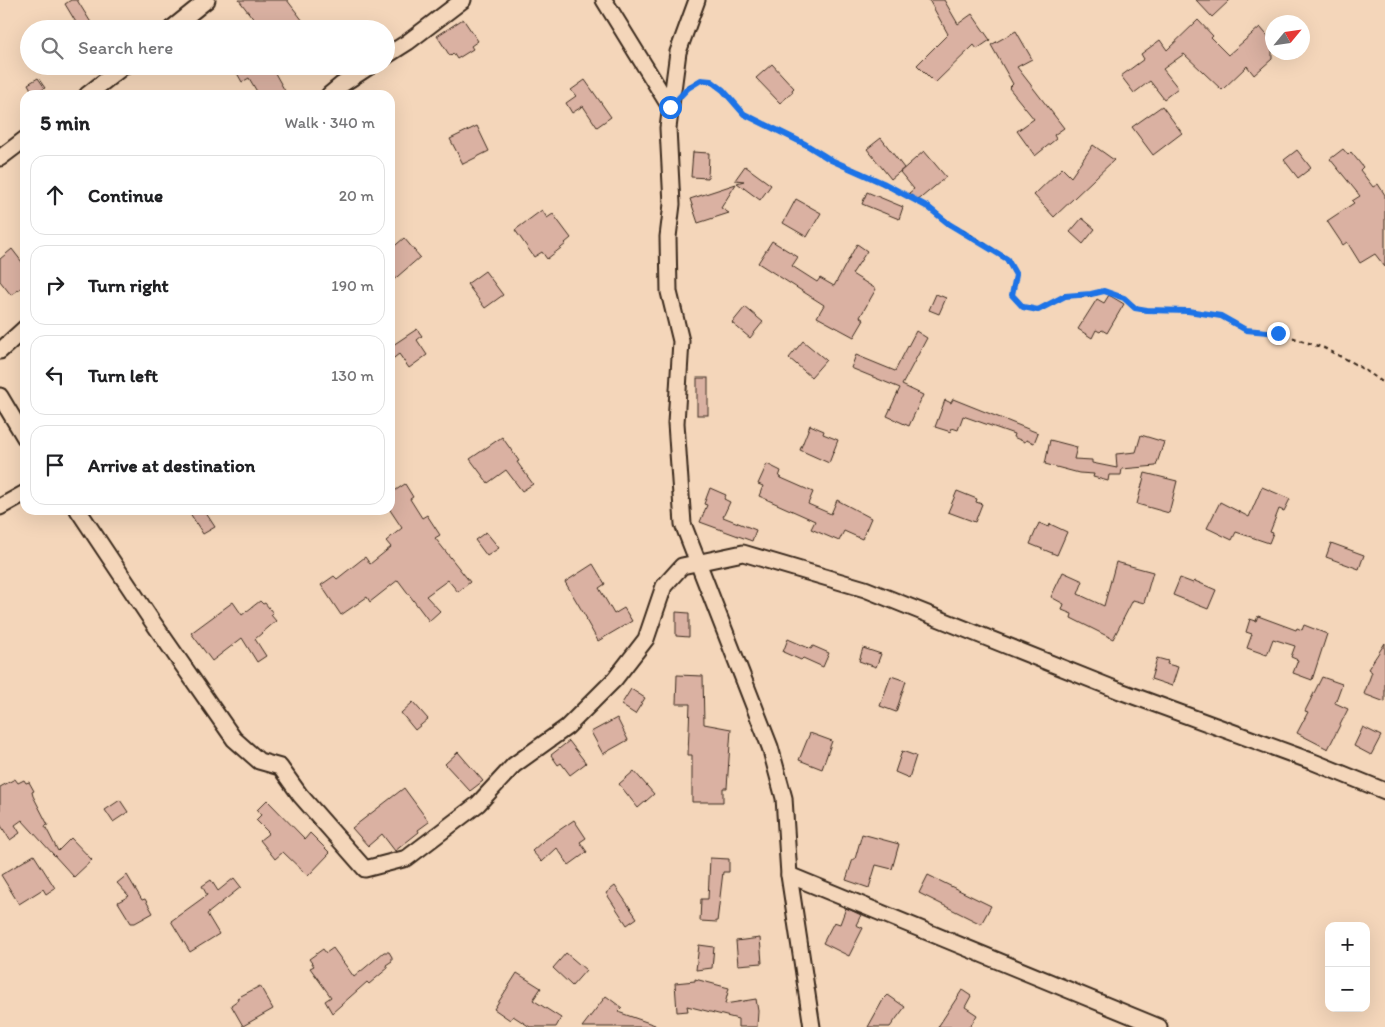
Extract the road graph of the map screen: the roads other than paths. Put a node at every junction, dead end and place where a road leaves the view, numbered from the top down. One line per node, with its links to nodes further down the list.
1 (206, 0): 5 (street)
2 (463, 0): 6 (street)
3 (604, 0): 11 (street)
4 (697, 0): 11 (street)
5 (182, 20)
6 (395, 50)
7 (113, 75): 9 (street)
8 (356, 75): 10 (street)
9 (93, 90)
10 (334, 90)
11 (670, 107): 21 (street)
12 (20, 143): 13 (street)
13 (0, 158)
14 (20, 332): 15 (street)
15 (0, 350)
16 (0, 396): 17 (street)
17 (20, 430)
18 (20, 496): 19 (street)
19 (0, 507)
20 (81, 515): 21 (street)
21 (698, 562): 22 (street); 23 (street)
22 (1385, 791)
23 (789, 875): 24 (street); 25 (street)
24 (812, 1027)
25 (1159, 1027)

